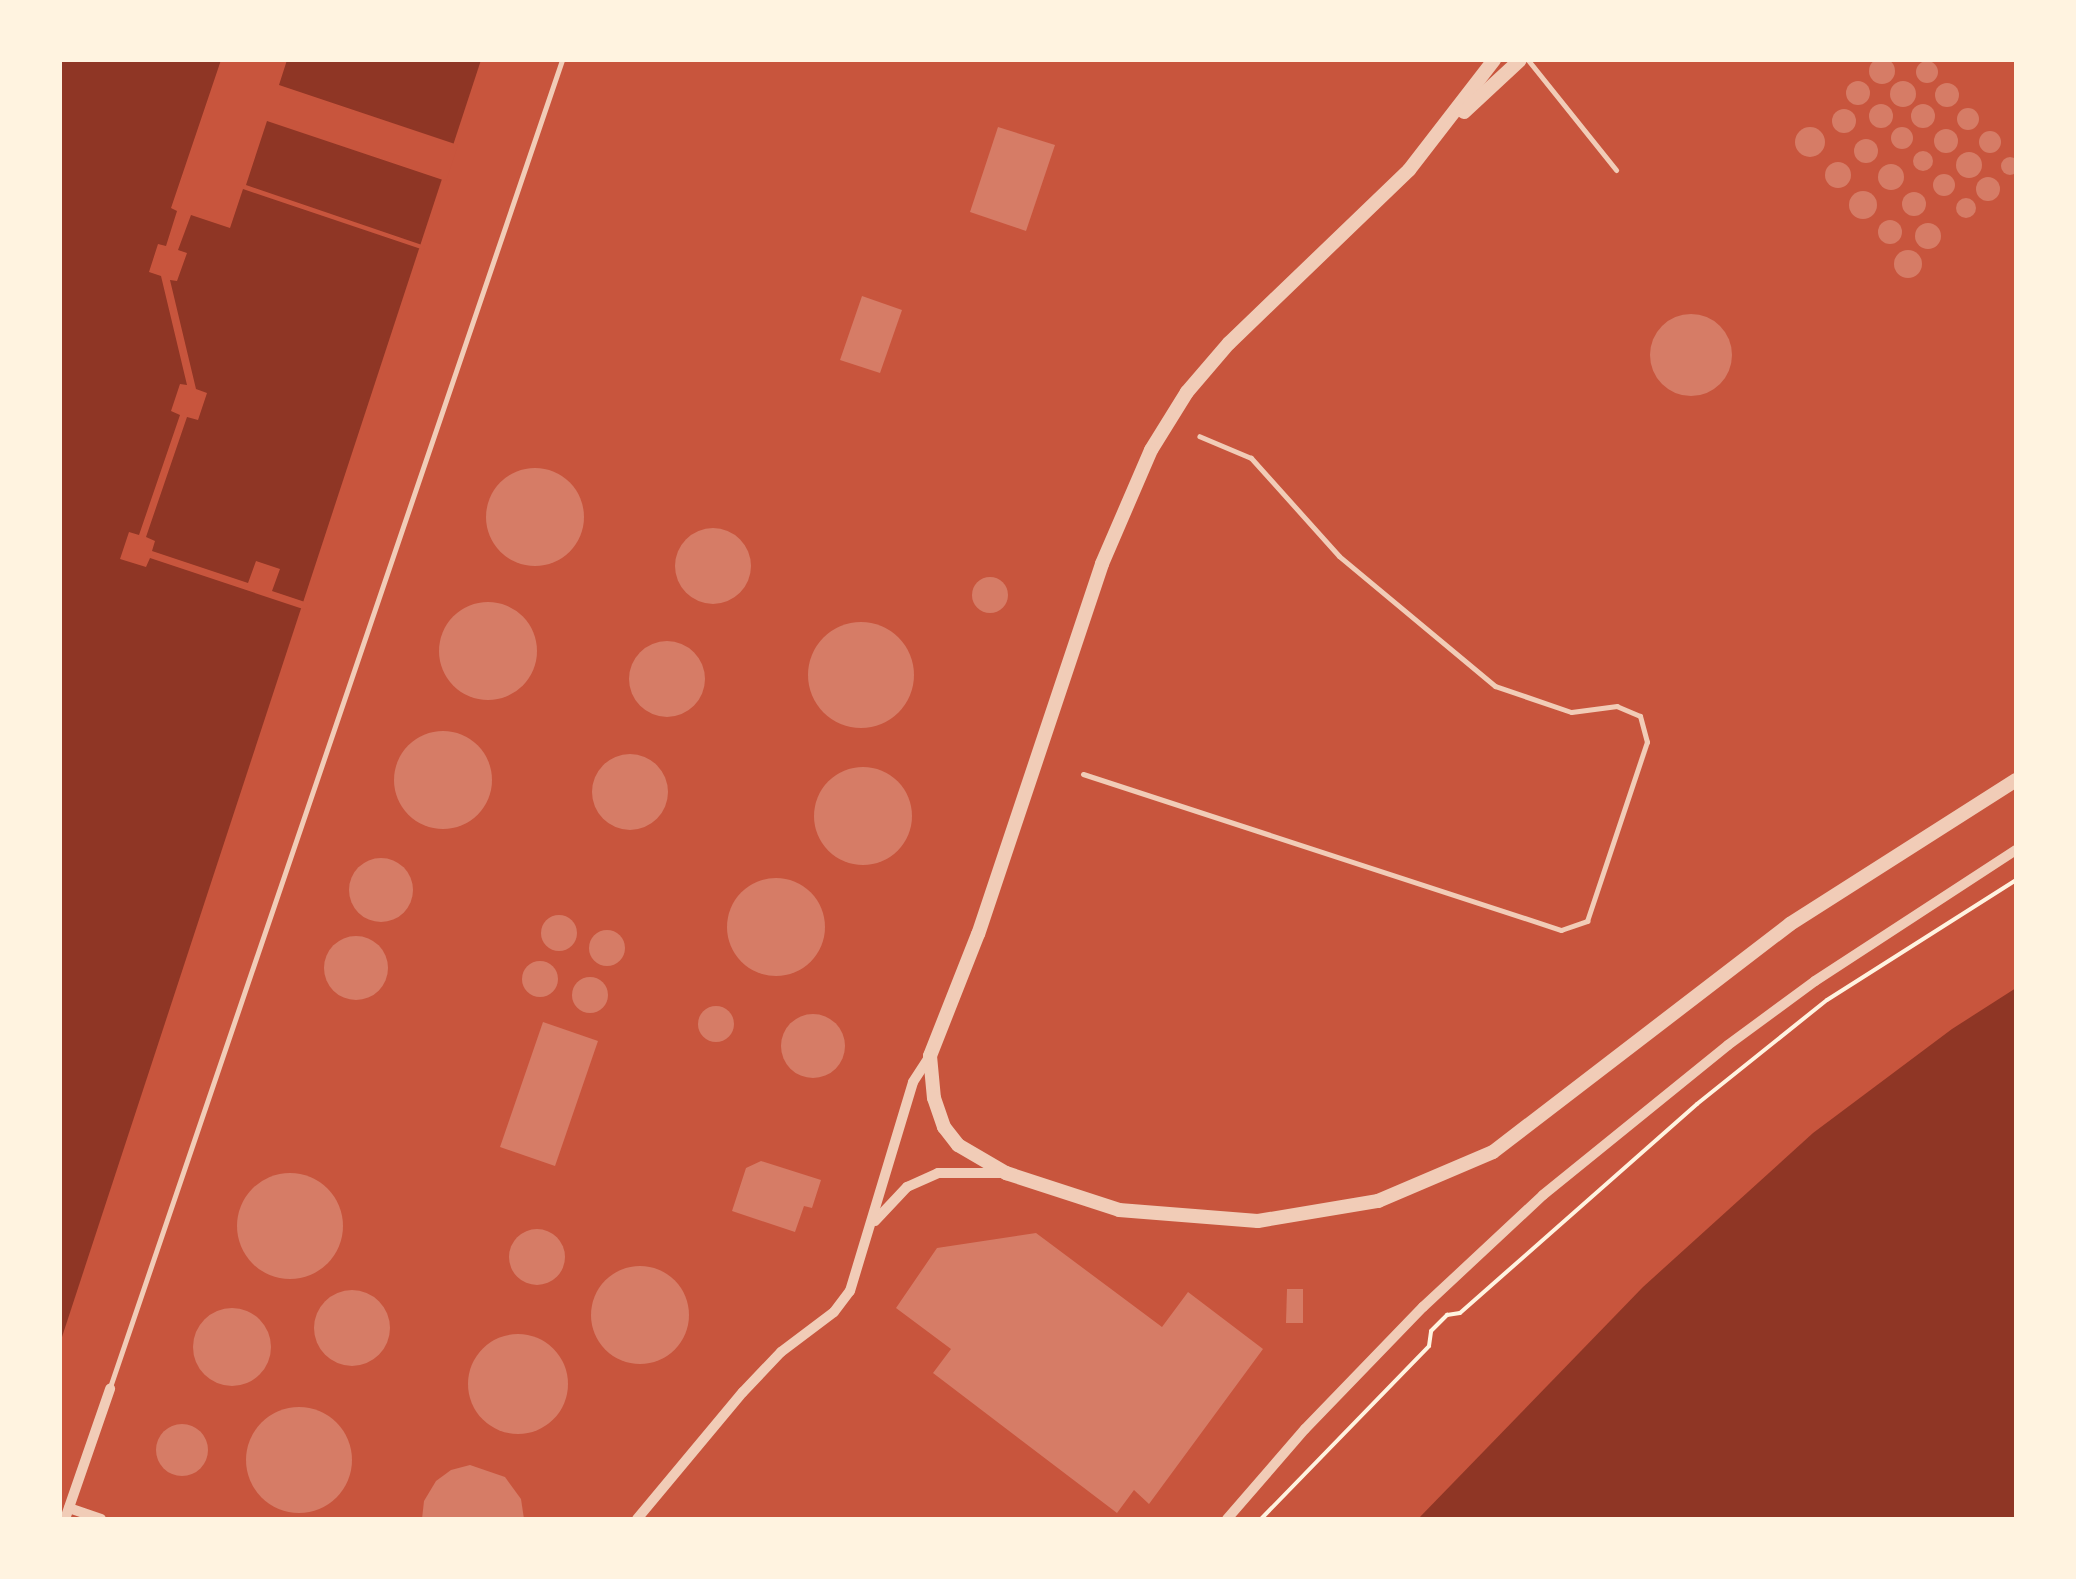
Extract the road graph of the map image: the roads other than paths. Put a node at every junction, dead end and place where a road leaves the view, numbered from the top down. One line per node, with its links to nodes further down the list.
1 (562, 60): 14 (lane)
2 (1494, 60): 5 (street)
3 (1520, 60): 5 (street)
4 (1528, 60): 6 (lane)
5 (1438, 136): 11 (street)
6 (1616, 170)
7 (1199, 436): 8 (lane)
8 (1084, 774)
9 (2016, 780): 12 (street)
10 (2016, 850): 18 (street)
11 (930, 1056): 12 (street); 13 (street)
12 (1006, 1173): 13 (street)
13 (874, 1222): 17 (street)
14 (110, 1388): 15 (street)
15 (67, 1514): 16 (street)
16 (101, 1519)
17 (637, 1519)
18 (1227, 1519)

